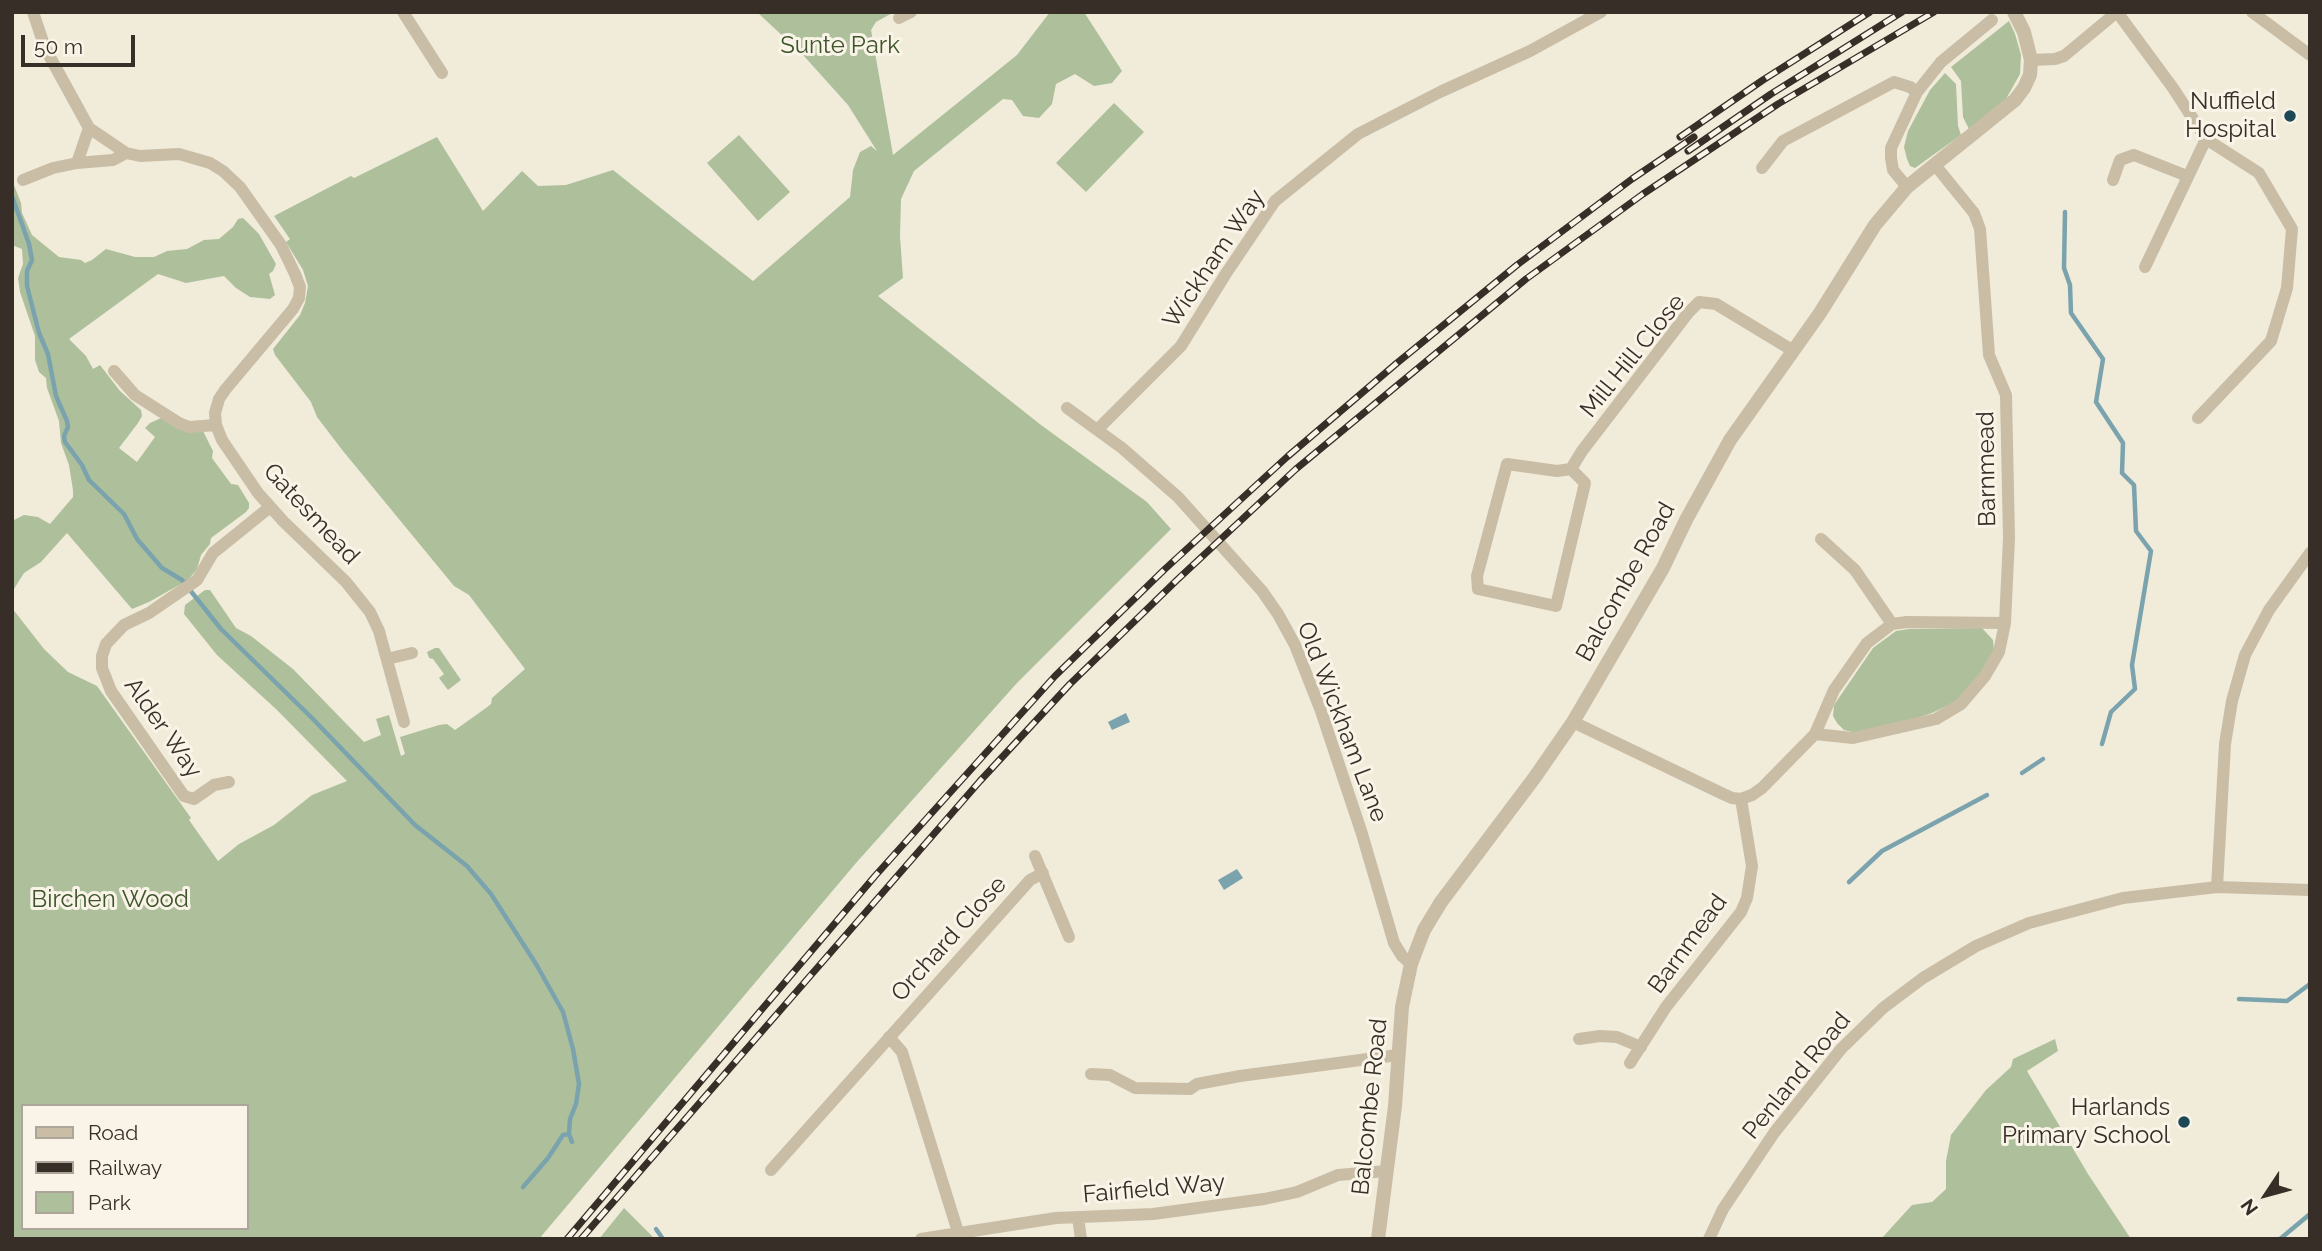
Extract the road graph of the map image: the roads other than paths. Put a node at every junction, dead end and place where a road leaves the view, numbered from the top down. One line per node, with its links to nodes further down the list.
1 (33, 12): 12 (street)
2 (403, 12): 10 (street)
3 (1601, 12): 28 (street, Wickham Way)
4 (2014, 12): 9 (street)
5 (2117, 12): 9 (street); 13 (street)
6 (2252, 12): 8 (street)
7 (1992, 20): 11 (street)
8 (2310, 55)
9 (2031, 60): 16 (street, Balcombe Road)
10 (443, 73)
11 (1917, 92): 17 (street); 21 (street)
12 (89, 128): 14 (street); 15 (street)
13 (2206, 139): 18 (street); 26 (street)
14 (126, 153): 15 (street); 27 (street)
15 (77, 163): 19 (street)
16 (1935, 165): 21 (street, Balcombe Road); 33 (street, Barnmead)
17 (1762, 168)
18 (2187, 176): 20 (street); 22 (street)
19 (23, 180)
20 (2113, 180)
21 (1907, 187): 23 (street, Balcombe Road)
22 (2145, 267)
23 (1792, 351): 29 (street, Mill Hill Close); 38 (street, Balcombe Road)
24 (114, 371): 27 (street)
25 (1067, 408): 28 (street, Old Wickham Lane)
26 (2198, 418)
27 (216, 425): 30 (street, Gatesmead)
28 (1098, 429): 47 (street, Old Wickham Lane)
29 (1571, 469): 29 (street)
30 (270, 507): 36 (street, Gatesmead); 40 (street, Alder Way)
31 (1821, 539): 34 (street)
32 (2310, 553): 44 (street)
33 (2005, 622): 34 (street); 39 (street, Barnmead)
34 (1892, 624): 39 (street)
35 (412, 653): 36 (street)
36 (387, 659): 37 (street, Gatesmead)
37 (404, 722)
38 (1573, 722): 41 (street); 47 (street, Balcombe Road)
39 (1815, 734): 41 (street)
40 (229, 782)
41 (1741, 799): 50 (street, Barnmead)
42 (1035, 856): 43 (street, Orchard Close)
43 (1043, 873): 46 (street, Orchard Close); 48 (street, Orchard Close)
44 (2217, 887): 45 (street, Penland Road); 61 (street, Penland Road)
45 (2310, 890)
46 (1069, 937)
47 (1411, 964): 51 (street, Balcombe Road)
48 (889, 1037): 54 (street, Orchard Close); 57 (street, Orchard Close)
49 (1579, 1039): 50 (street)
50 (1641, 1047): 52 (street, Barnmead)
51 (1398, 1055): 53 (street); 55 (street, Balcombe Road)
52 (1630, 1063)
53 (1091, 1074)
54 (771, 1170)
55 (1387, 1171): 56 (street, Fairfield Way); 60 (street, Balcombe Road)
56 (1078, 1217): 57 (street, Fairfield Way); 59 (street)
57 (958, 1232): 58 (street, Fairfield Way)
58 (921, 1239)
59 (1081, 1239)
60 (1378, 1239)
61 (1709, 1239)

